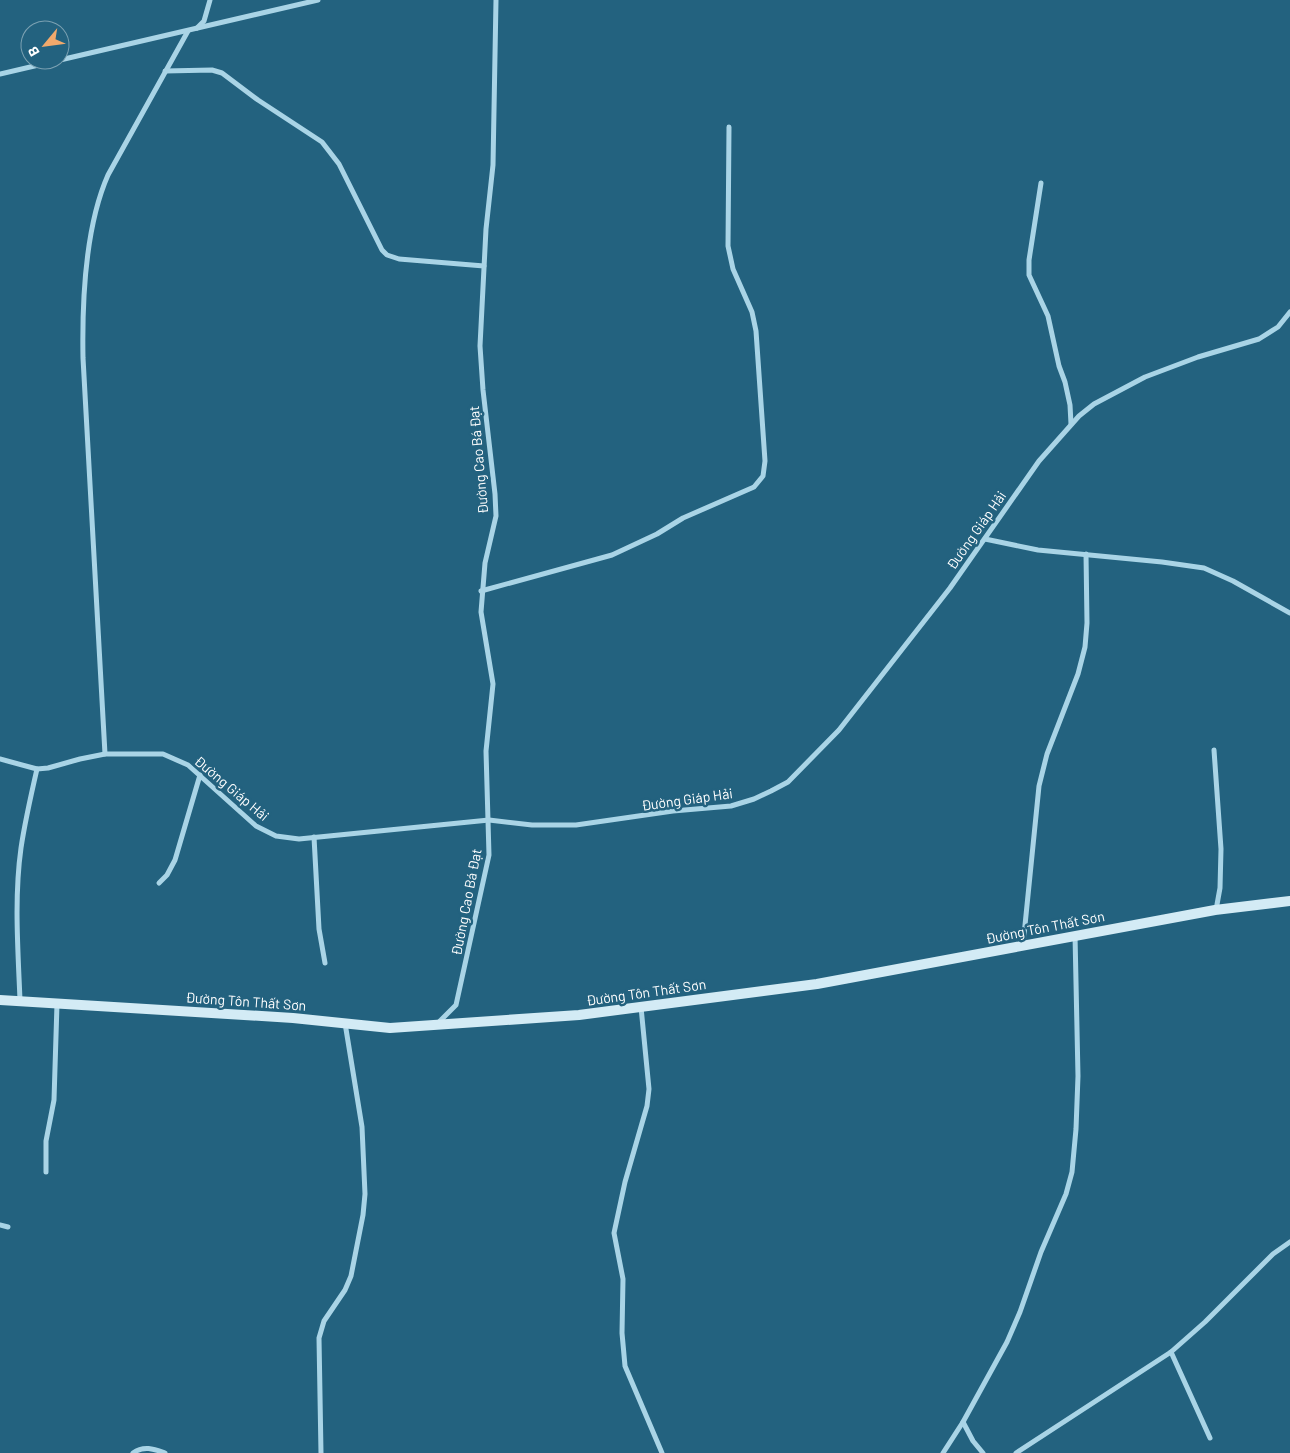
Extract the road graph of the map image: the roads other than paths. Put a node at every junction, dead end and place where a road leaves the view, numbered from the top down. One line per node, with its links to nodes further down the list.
1 (210, 0): 4 (street)
2 (318, 0): 4 (street)
3 (496, 0): 12 (street, Đường Cao Bá Đạt)
4 (197, 28): 5 (street)
5 (188, 31): 6 (street); 8 (street)
6 (70, 58)
7 (20, 69): 9 (street)
8 (165, 71): 12 (street); 20 (street)
9 (0, 74)
10 (729, 128): 17 (street)
11 (1041, 183): 14 (street)
12 (484, 266): 17 (street, Đường Cao Bá Đạt)
13 (1290, 312): 14 (street, Đường Giáp Hải)
14 (1071, 424): 15 (street, Đường Giáp Hải)
15 (985, 539): 16 (street); 24 (street, Đường Giáp Hải)
16 (1086, 554): 18 (street); 30 (street)
17 (481, 591): 24 (street, Đường Cao Bá Đạt)
18 (1290, 613)
19 (1214, 750): 28 (street)
20 (105, 754): 22 (street, Đường Giáp Hải); 23 (street, Đường Giáp Hải)
21 (0, 759): 22 (street, Đường Giáp Hải)
22 (37, 769): 33 (street)
23 (200, 775): 25 (street, Đường Giáp Hải); 26 (street)
24 (489, 820): 25 (street, Đường Giáp Hải); 37 (street, Đường Cao Bá Đạt)
25 (314, 837): 31 (street)
26 (159, 883)
27 (1290, 901): 28 (street, Đường Tôn Thất Sơn)
28 (1215, 910): 29 (street, Đường Tôn Thất Sơn)
29 (1076, 935): 30 (street, Đường Tôn Thất Sơn); 43 (street)
30 (1024, 945): 35 (street, Đường Tôn Thất Sơn)
31 (325, 963)
32 (0, 1000): 33 (street, Đường Tôn Thất Sơn)
33 (20, 1000): 34 (street, Đường Tôn Thất Sơn)
34 (57, 1004): 36 (street, Đường Tôn Thất Sơn); 38 (street)
35 (641, 1006): 37 (street, Đường Tôn Thất Sơn); 48 (street)
36 (344, 1022): 37 (street, Đường Tôn Thất Sơn); 47 (street)
37 (437, 1025)
38 (46, 1172)
39 (0, 1226): 40 (street)
40 (8, 1227)
41 (1290, 1242): 42 (street)
42 (1170, 1352): 44 (street); 51 (street)
43 (963, 1422): 49 (street); 50 (street)
44 (1210, 1438)
45 (133, 1453): 46 (street)
46 (165, 1453)
47 (321, 1453)
48 (662, 1453)
49 (943, 1453)
50 (983, 1453)
51 (1016, 1453)

